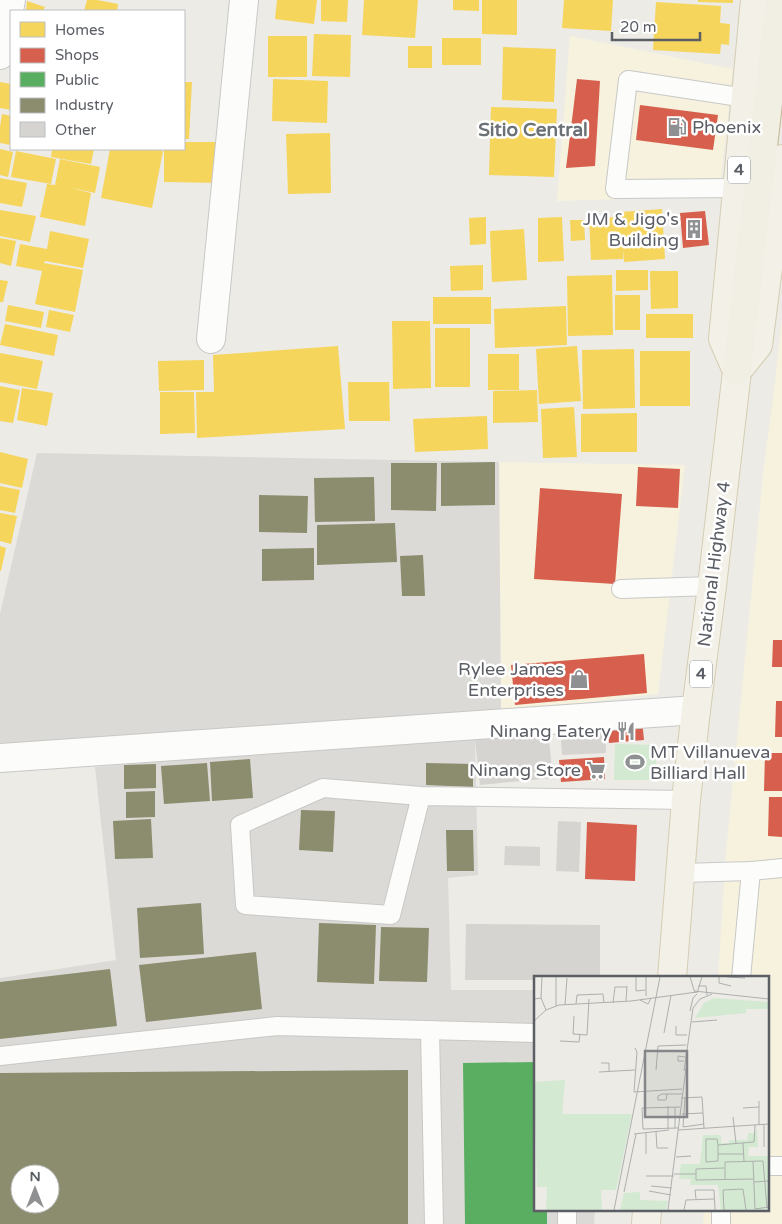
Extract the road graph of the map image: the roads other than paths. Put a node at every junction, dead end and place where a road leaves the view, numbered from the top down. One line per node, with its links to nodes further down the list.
1 (11, 0): 5 (street)
2 (244, 0): 9 (street)
3 (755, 0): 6 (main road, 4)
4 (780, 0): 10 (highway)
5 (0, 55)
6 (746, 98): 8 (main road, 4); 8 (lane)
7 (782, 159): 10 (main road)
8 (737, 188): 10 (main road, 4)
9 (212, 340)
10 (737, 371): 11 (main road, National Highway 4 / 4)
11 (712, 586): 12 (lane); 13 (main road, National Highway 4 / 4)
12 (621, 589)
13 (696, 710): 14 (street); 16 (main road, National Highway 4 / 4)
14 (0, 758)
15 (421, 796): 15 (lane); 16 (lane)
16 (686, 800): 19 (main road, National Highway 4 / 4)
17 (782, 868): 18 (lane)
18 (751, 870): 19 (lane); 21 (lane)
19 (682, 872): 20 (main road, National Highway 4 / 4)
20 (672, 976)
21 (741, 976)
22 (430, 1030): 23 (lane); 24 (lane); 25 (lane)
23 (534, 1033)
24 (0, 1056)
25 (434, 1224)

